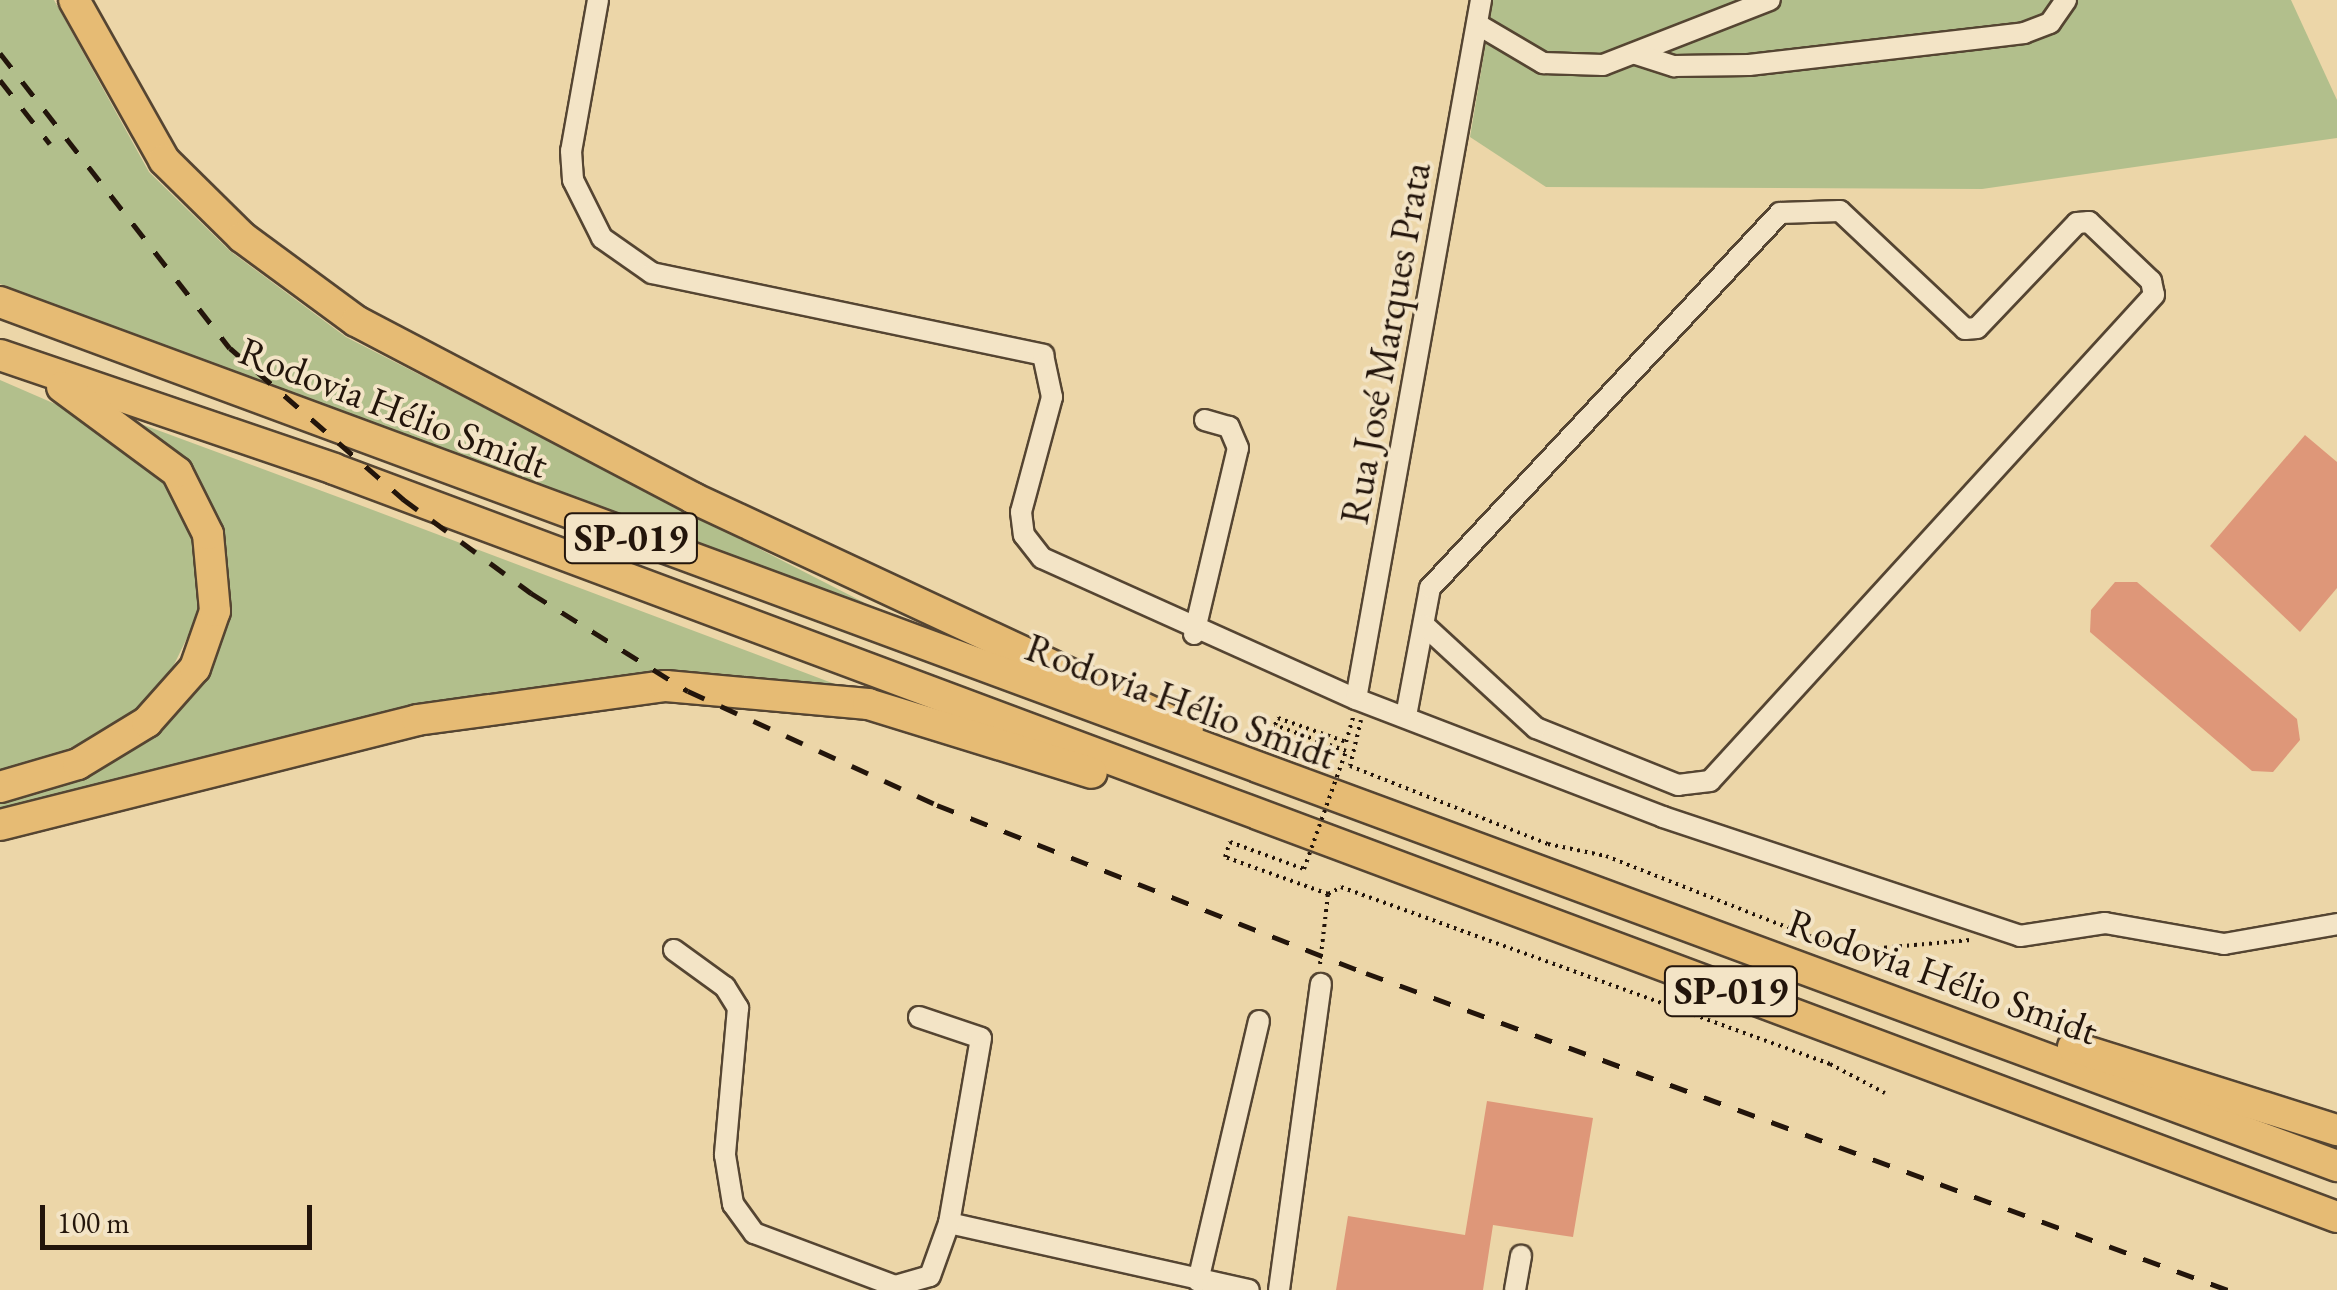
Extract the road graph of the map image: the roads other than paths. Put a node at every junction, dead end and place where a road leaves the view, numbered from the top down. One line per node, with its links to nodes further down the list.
1 (74, 0): 16 (highway)
2 (598, 0): 13 (lane)
3 (1481, 0): 6 (lane, Rua José Marques Prata)
4 (1770, 0): 7 (lane)
5 (2066, 0): 7 (lane)
6 (1477, 24): 7 (lane); 14 (lane, Rua José Marques Prata)
7 (1636, 54)
8 (0, 302): 16 (highway, Rodovia Hélio Smidt / SP-019)
9 (0, 355): 10 (highway, Rodovia Hélio Smidt / SP-019)
10 (30, 366): 17 (highway); 18 (highway, Rodovia Hélio Smidt / SP-019)
11 (1205, 420): 13 (lane)
12 (1424, 625): 12 (lane); 15 (lane)
13 (1194, 634): 14 (lane)
14 (1355, 707): 15 (lane)
15 (1406, 716): 20 (lane)
16 (1262, 775): 24 (highway, Rodovia Hélio Smidt / SP-019)
17 (0, 787)
18 (1255, 814): 19 (highway); 28 (highway, Rodovia Hélio Smidt / SP-019)
19 (0, 825)
20 (2337, 924)
21 (674, 950): 30 (lane)
22 (1321, 984): 36 (lane)
23 (919, 1017): 30 (lane)
24 (1951, 1020): 26 (highway); 27 (highway, Rodovia Hélio Smidt / SP-019)
25 (1259, 1021): 33 (lane)
26 (2337, 1130)
27 (2337, 1166)
28 (2208, 1168): 29 (highway, Rodovia Hélio Smidt / SP-019); 31 (highway)
29 (2337, 1216)
30 (949, 1223): 34 (lane)
31 (2337, 1235)
32 (1522, 1256): 37 (lane)
33 (1198, 1280): 34 (lane); 35 (lane)
34 (1145, 1281)
35 (1249, 1290)
36 (1279, 1290)
37 (1515, 1290)

